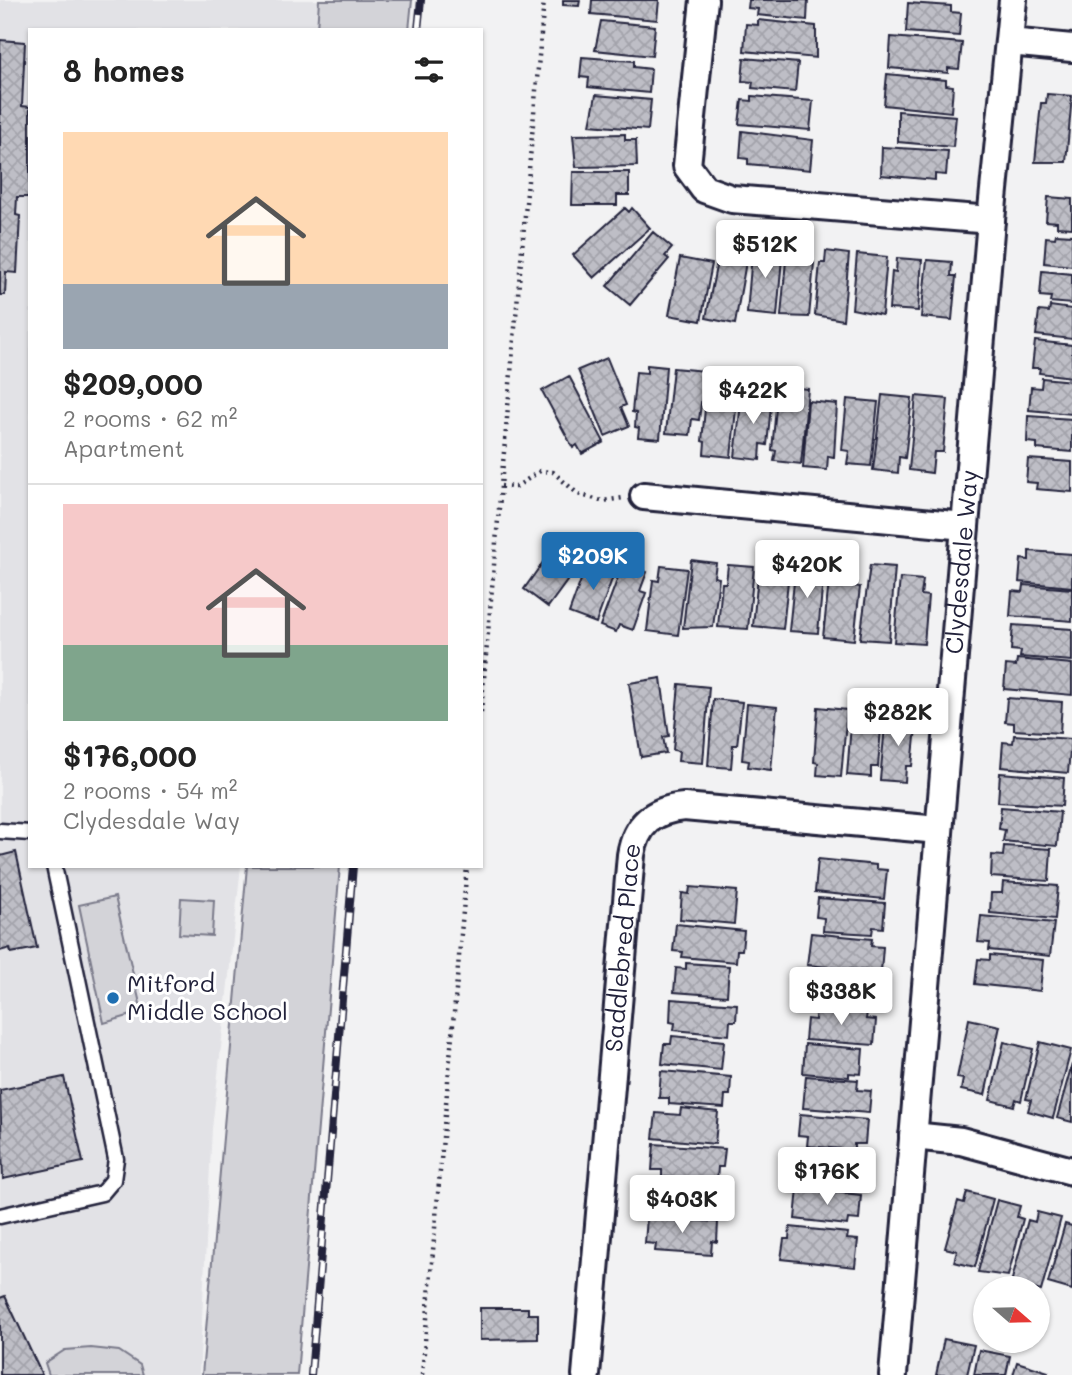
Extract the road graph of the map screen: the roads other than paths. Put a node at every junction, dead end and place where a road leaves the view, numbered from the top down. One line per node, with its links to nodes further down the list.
1 (704, 0): 5 (street)
2 (1013, 0): 3 (street, Clydesdale Way)
3 (1009, 42): 4 (street); 5 (street, Clydesdale Way)
4 (1072, 48)
5 (991, 220): 7 (street, Clydesdale Way)
6 (644, 496): 7 (street)
7 (965, 526): 8 (street, Clydesdale Way)
8 (939, 830): 12 (street, Clydesdale Way); 15 (street, Saddlebred Place)
9 (0, 831): 10 (lane)
10 (28, 833)
11 (54, 868): 14 (lane)
12 (913, 1136): 13 (street); 16 (street, Clydesdale Way)
13 (1072, 1171)
14 (0, 1216)
15 (586, 1375)
16 (893, 1375)

